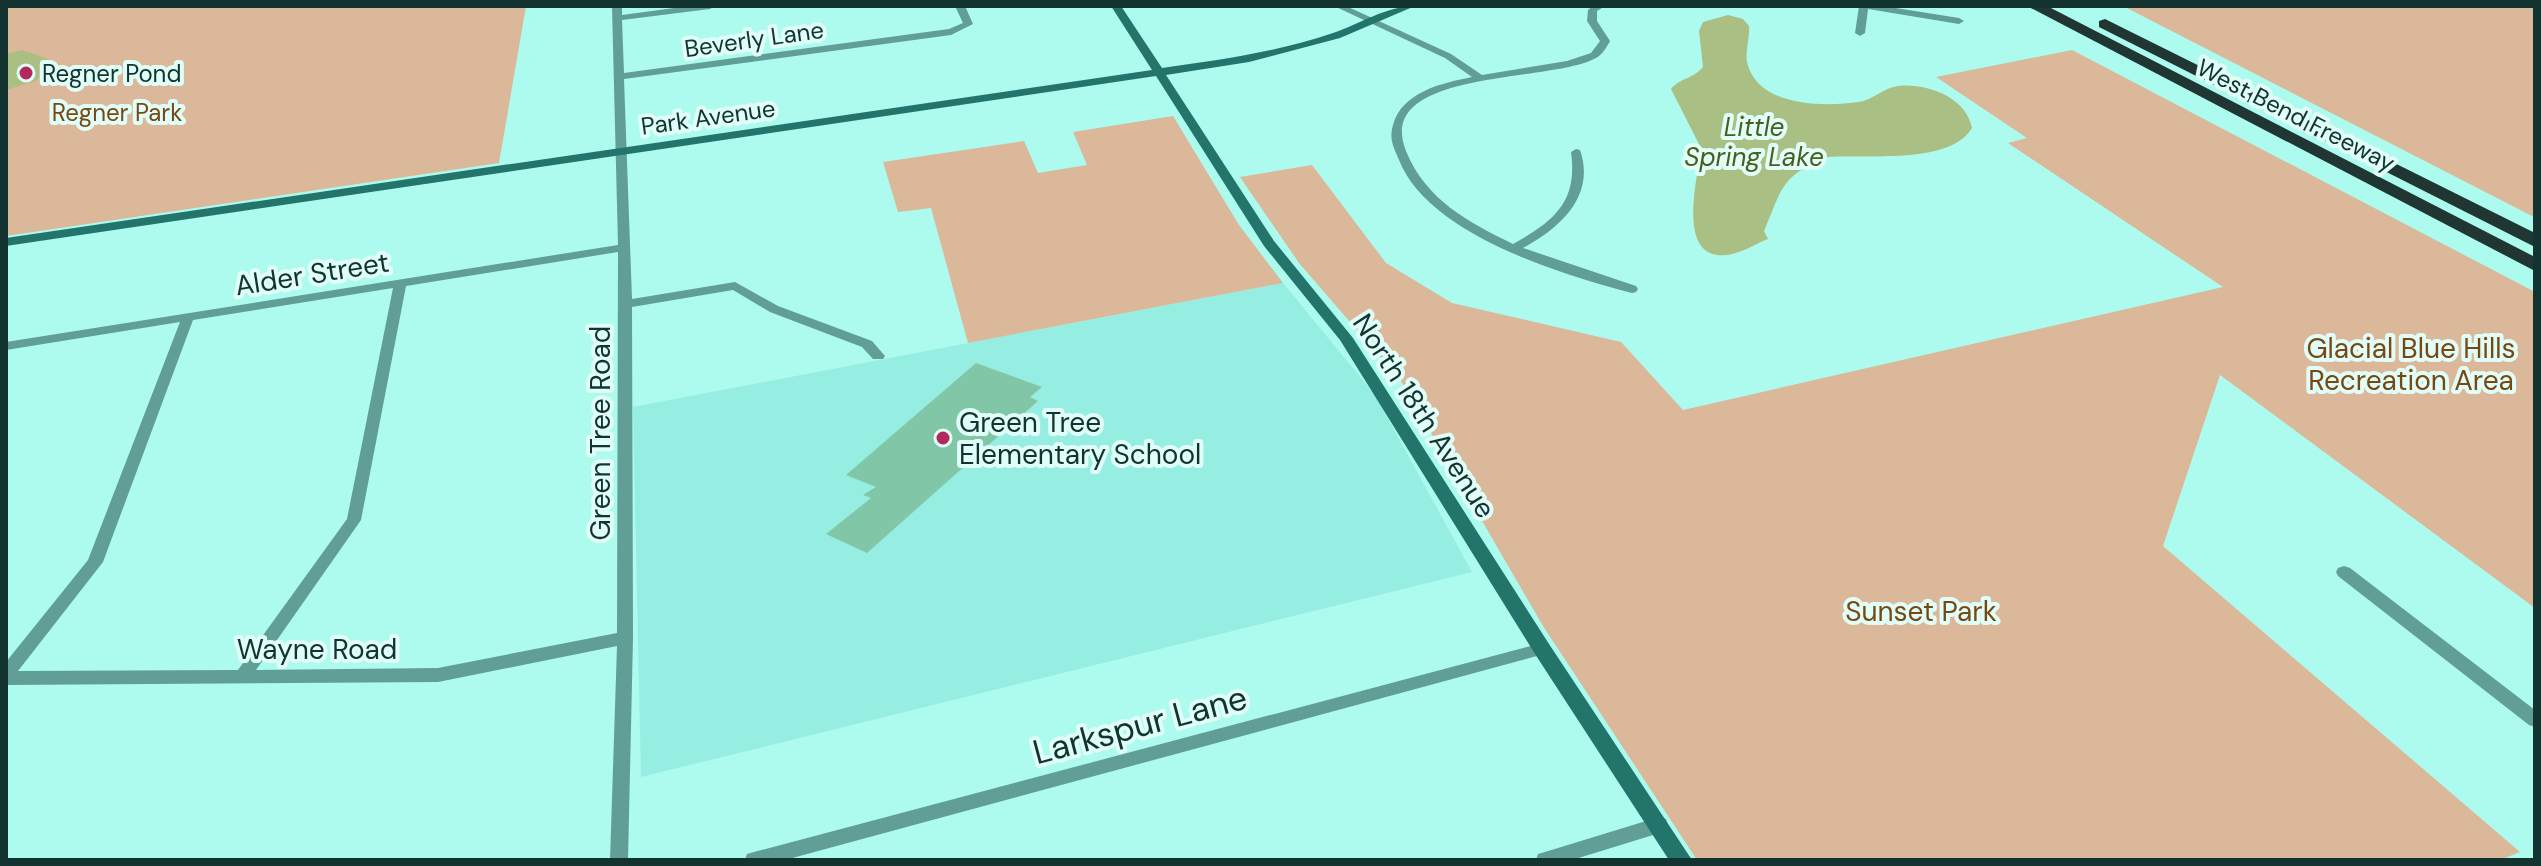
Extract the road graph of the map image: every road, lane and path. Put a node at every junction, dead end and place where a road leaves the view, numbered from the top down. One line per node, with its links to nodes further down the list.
1 (710, 6): 10 (street)
2 (960, 6): 15 (street, Beverly Lane)
3 (1116, 6): 14 (street, North 18th Avenue)
4 (1339, 6): 11 (street)
5 (1410, 6): 11 (street, Park Avenue)
6 (1600, 6): 16 (street)
7 (1865, 6): 12 (street); 13 (street)
8 (2035, 6): 23 (highway, West Bend Freeway)
9 (2070, 6): 19 (highway, West Bend Freeway)
10 (618, 12): 15 (street, Green Tree Road)
11 (1375, 21): 14 (street, Park Avenue); 16 (street)
12 (1959, 21)
13 (1860, 33)
14 (1157, 74): 17 (street, Park Avenue); 32 (street, North 18th Avenue)
15 (620, 77): 17 (street, Green Tree Road)
16 (1480, 78): 22 (street)
17 (622, 152): 20 (street, Park Avenue); 21 (street, Green Tree Road)
18 (1576, 152): 22 (street)
19 (2535, 241)
20 (6, 242)
21 (625, 247): 24 (street, Alder Street); 26 (street, Green Tree Road)
22 (1513, 249): 25 (street)
23 (2535, 265)
24 (400, 285): 27 (street, Alder Street); 33 (street)
25 (1632, 289)
26 (626, 304): 29 (street); 31 (street, Green Tree Road)
27 (188, 317): 28 (street, Alder Street); 34 (street)
28 (6, 346)
29 (878, 356)
30 (2344, 572): 35 (street)
31 (625, 638): 33 (street, Wayne Road); 37 (street, Green Tree Road)
32 (1542, 649): 36 (street, North 18th Avenue); 38 (street, Larkspur Lane)
33 (244, 674): 34 (street, Wayne Road)
34 (6, 676)
35 (2535, 720)
36 (1659, 825): 39 (street); 40 (street, North 18th Avenue)
37 (619, 860)
38 (754, 860)
39 (1545, 860)
40 (1681, 860)

